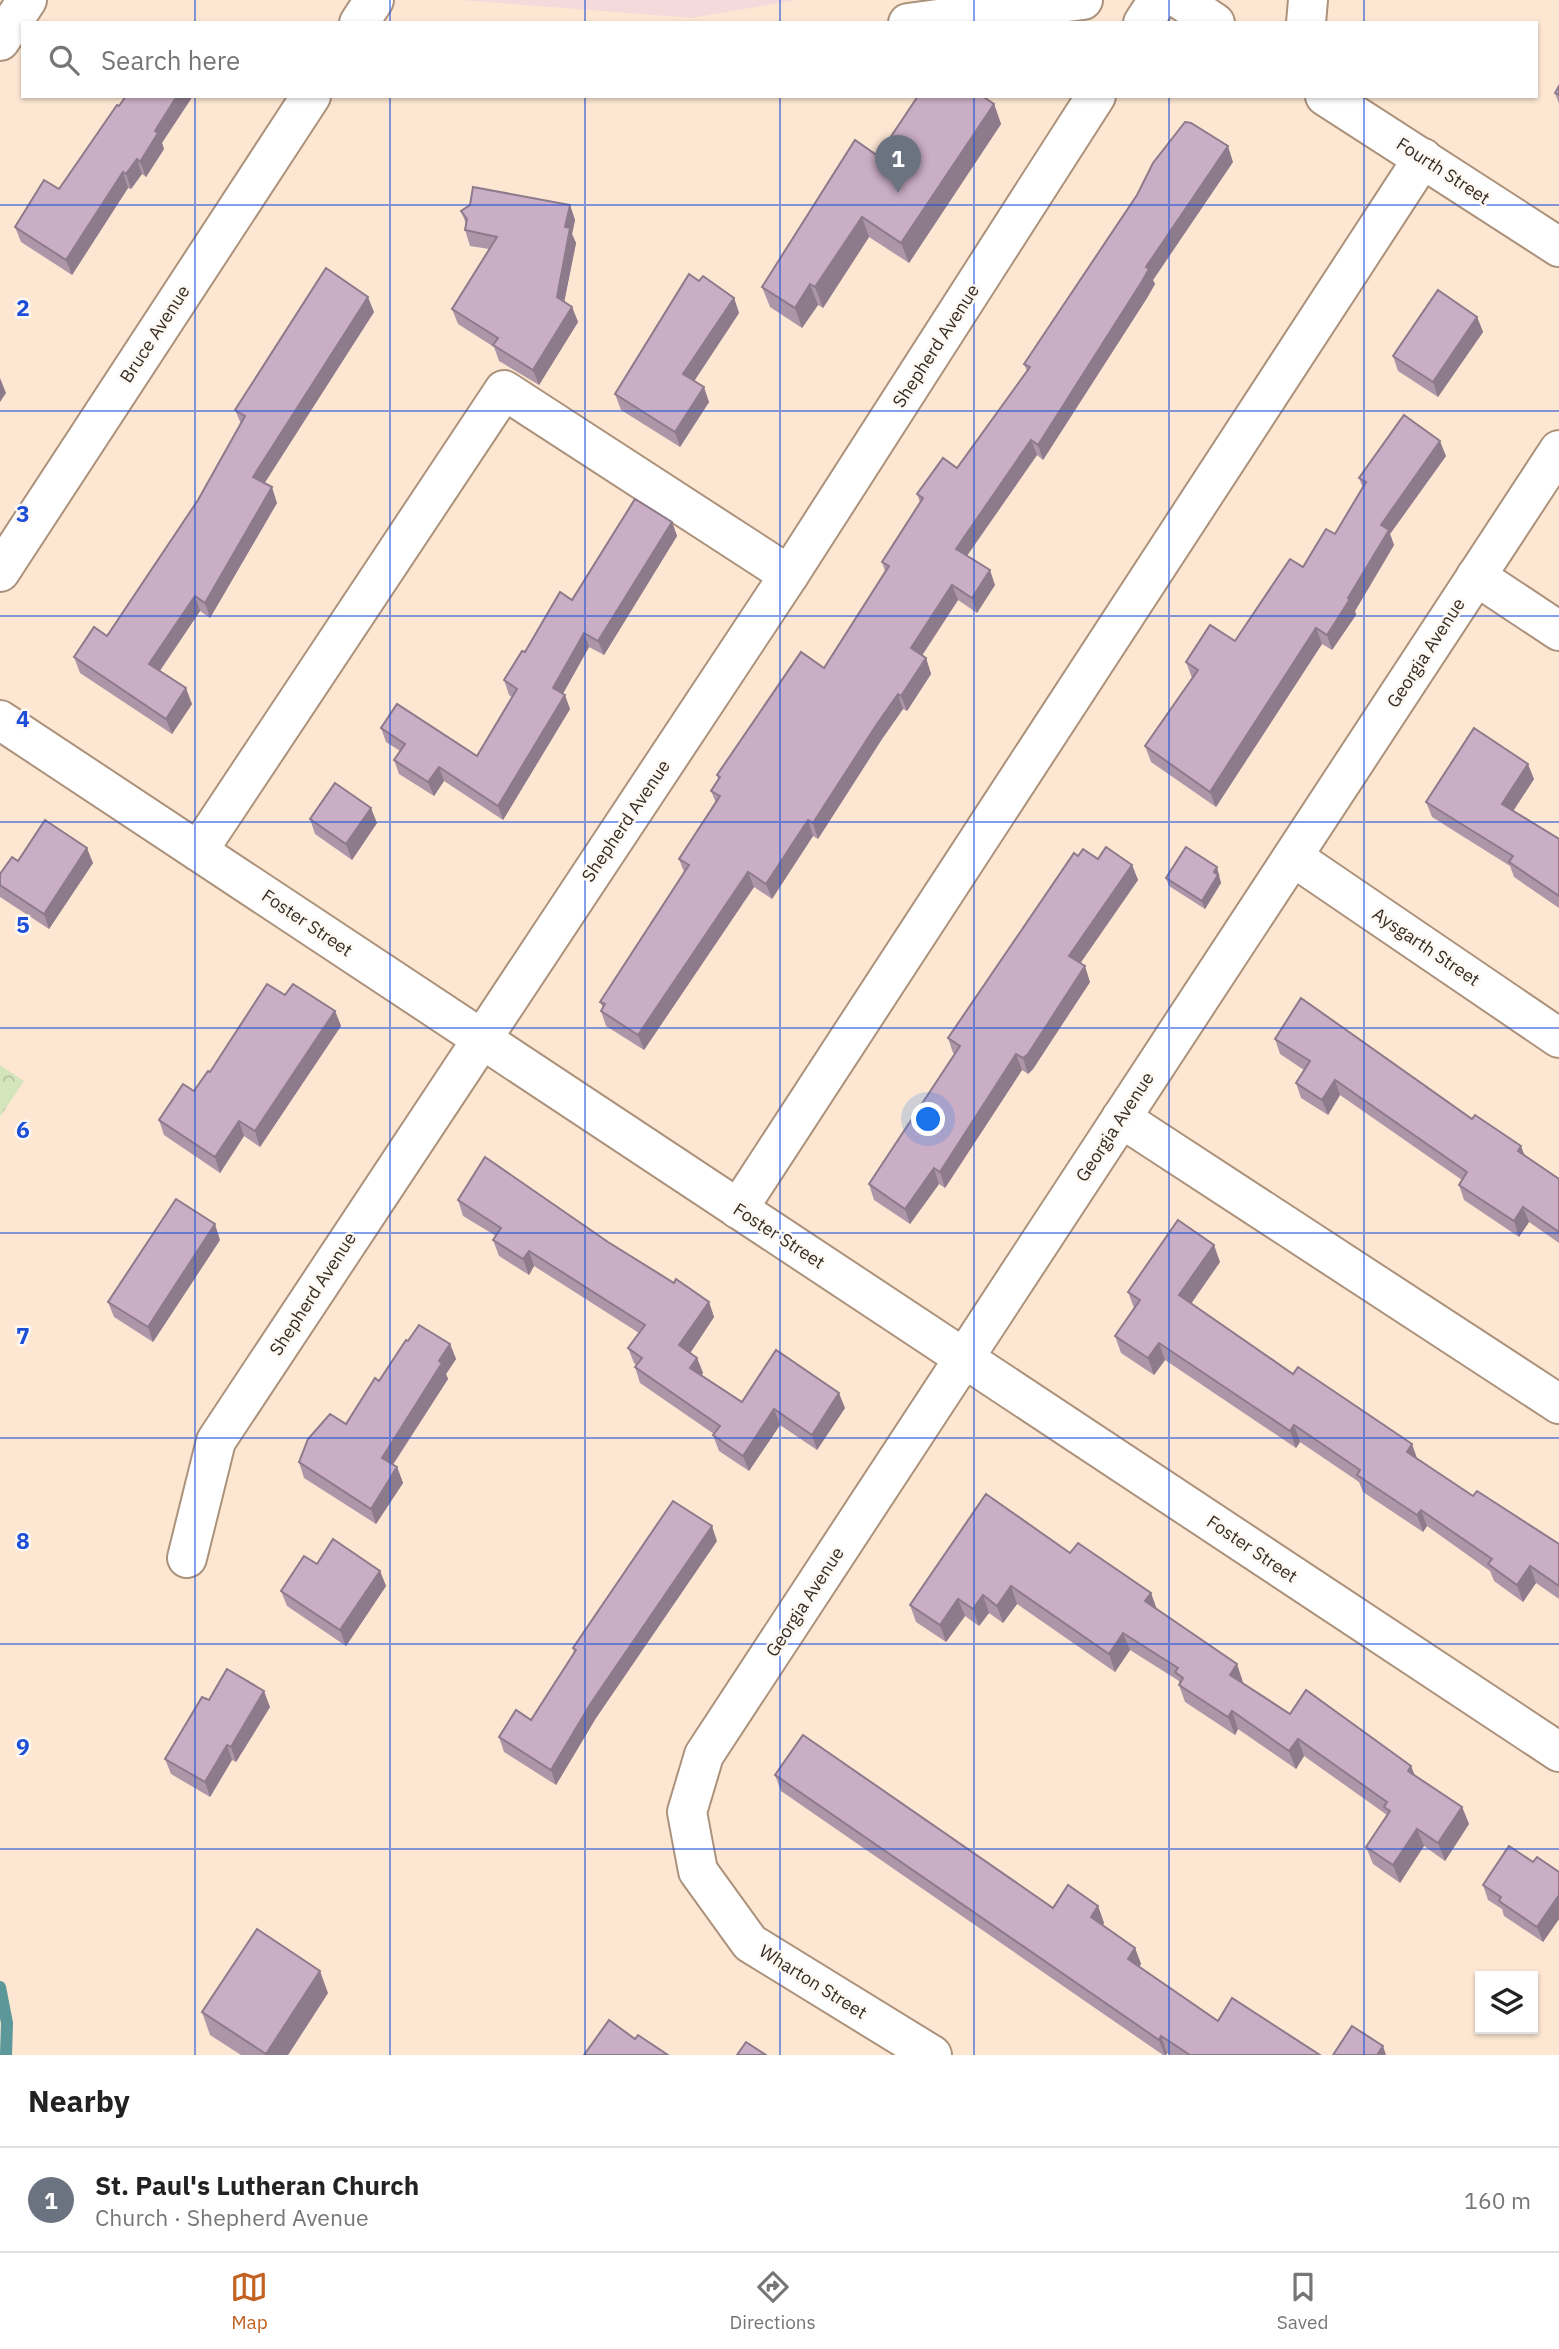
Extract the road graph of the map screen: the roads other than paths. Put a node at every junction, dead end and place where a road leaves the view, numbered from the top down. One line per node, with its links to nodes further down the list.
1 (27, 0): 12 (street)
2 (374, 0): 7 (street)
3 (1083, 0): 8 (street)
4 (1158, 0): 9 (street)
5 (1181, 0): 10 (street)
6 (1308, 0): 11 (street)
7 (360, 21)
8 (923, 21)
9 (1144, 21)
10 (1212, 21)
11 (1306, 21)
12 (0, 41)
13 (310, 98): 19 (street, Bruce Avenue)
14 (1095, 98): 20 (street, Shepherd Avenue)
15 (1329, 98): 16 (street, Fourth Street)
16 (1423, 158): 17 (street, Fourth Street); 29 (street)
17 (1559, 247)
18 (1559, 450): 21 (street, Georgia Avenue)
19 (0, 572)
20 (789, 575): 24 (street); 27 (street, Shepherd Avenue)
21 (1476, 576): 22 (street); 25 (street, Georgia Avenue)
22 (1559, 631)
23 (0, 720): 24 (street, Foster Street)
24 (198, 851): 27 (street, Foster Street)
25 (1293, 857): 26 (street, Aysgarth Street); 28 (street, Georgia Avenue)
26 (1559, 1038)
27 (481, 1039): 29 (street, Foster Street); 32 (street, Shepherd Avenue)
28 (1121, 1118): 30 (street, Georgia Avenue); 31 (street)
29 (738, 1209): 30 (street, Foster Street)
30 (964, 1358): 33 (street, Foster Street); 34 (street, Georgia Avenue)
31 (1559, 1404)
32 (187, 1559)
33 (1559, 1752)
34 (687, 1812): 35 (street, Wharton Street)
35 (932, 2055)

